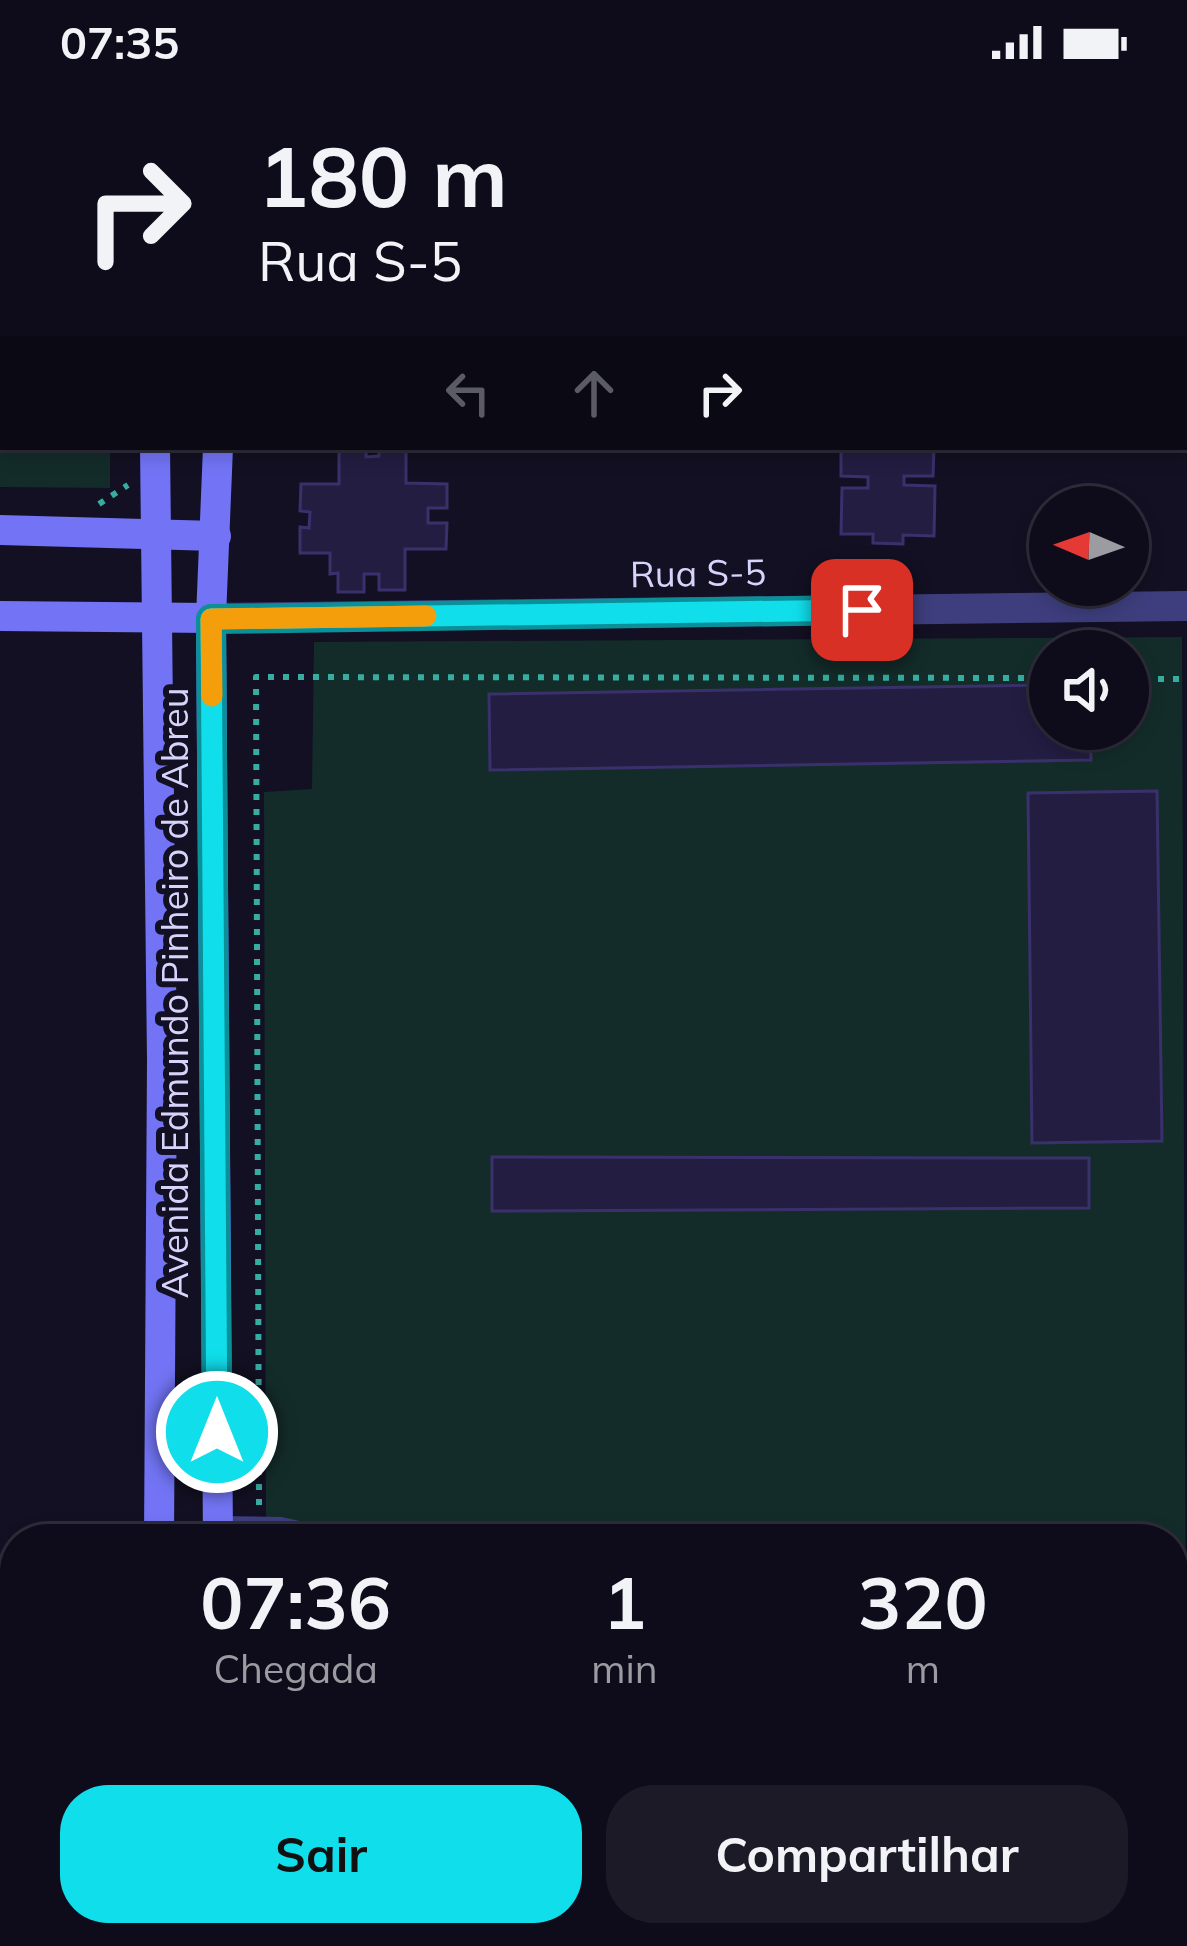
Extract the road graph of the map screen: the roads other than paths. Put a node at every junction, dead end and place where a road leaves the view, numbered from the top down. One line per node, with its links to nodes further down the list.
1 (155, 450): 4 (main road, Avenida Edmundo Pinheiro de Abreu)
2 (218, 450): 5 (main road, Avenida Edmundo Pinheiro de Abreu)
3 (0, 530): 4 (main road)
4 (155, 533): 5 (main road); 9 (main road, Avenida Edmundo Pinheiro de Abreu)
5 (216, 536): 8 (main road, Avenida Edmundo Pinheiro de Abreu)
6 (1187, 606): 8 (street, Rua S-5)
7 (0, 616): 9 (main road)
8 (211, 619): 9 (main road); 11 (main road, Avenida Edmundo Pinheiro de Abreu)
9 (156, 620): 10 (main road, Avenida Edmundo Pinheiro de Abreu)
10 (159, 1524)
11 (218, 1524)

